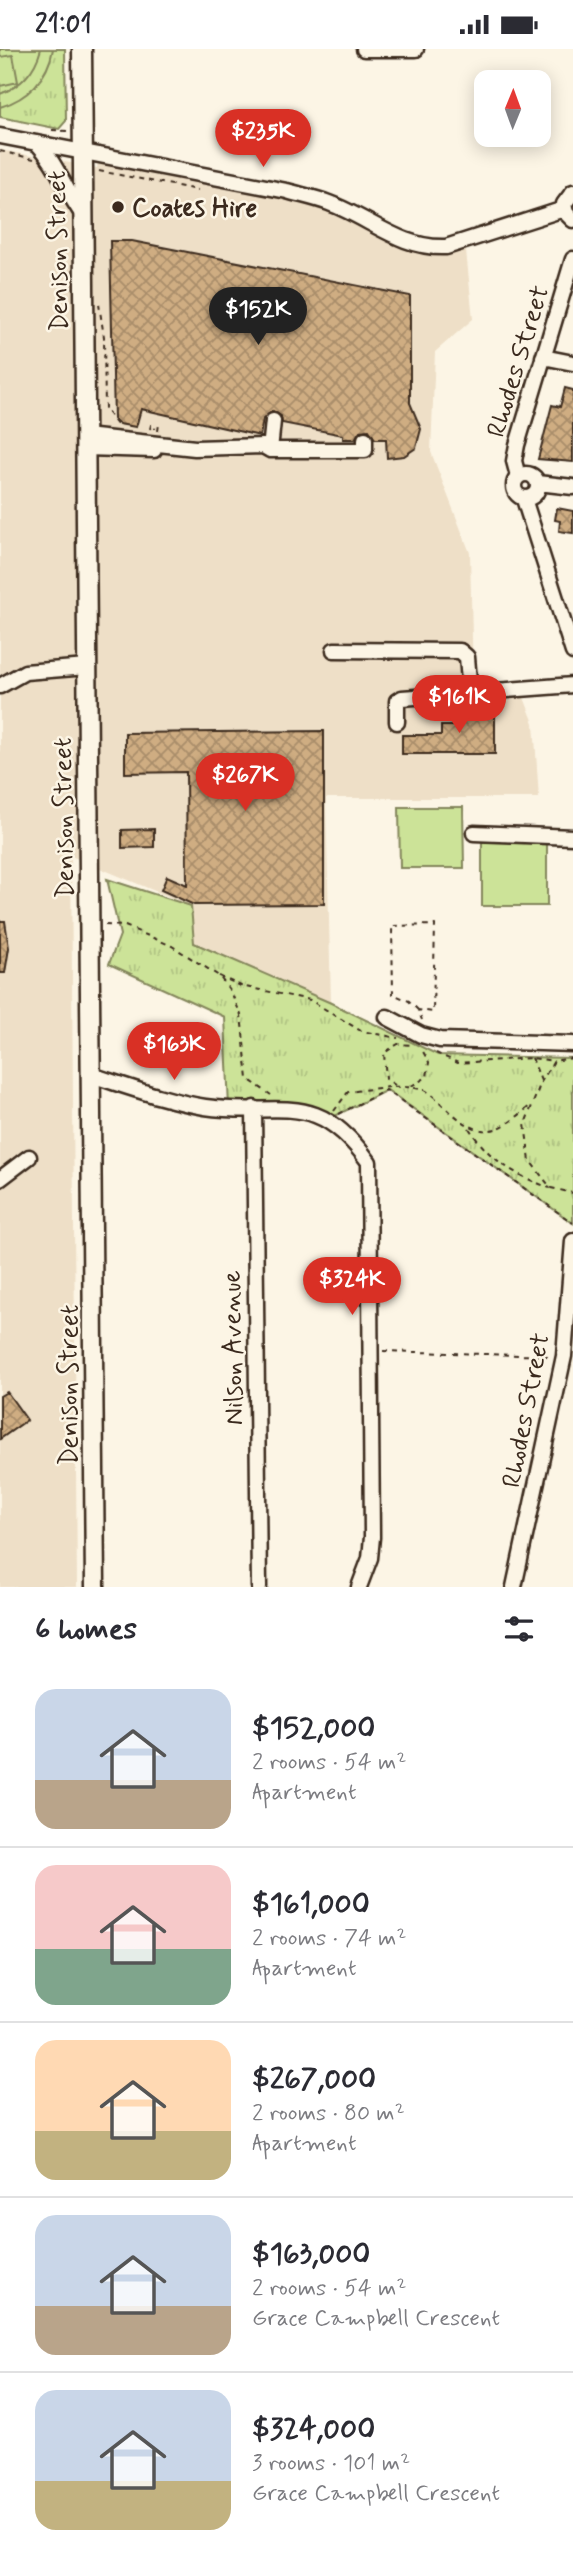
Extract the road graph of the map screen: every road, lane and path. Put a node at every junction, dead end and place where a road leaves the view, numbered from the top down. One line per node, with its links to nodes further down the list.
1 (82, 49): 9 (main road, Denison Street)
2 (364, 49): 3 (street)
3 (416, 49)
4 (69, 126): 5 (path)
5 (52, 130)
6 (0, 136): 7 (street)
7 (37, 143): 9 (street); 15 (street)
8 (0, 151): 10 (path)
9 (82, 151): 14 (street); 15 (main road, Denison Street)
10 (38, 161)
11 (98, 171): 12 (path)
12 (198, 190)
13 (573, 192): 14 (street)
14 (568, 214)
15 (83, 215): 25 (main road, Denison Street)
16 (573, 259): 18 (street, Rhodes Street)
17 (99, 299): 22 (path)
18 (543, 358): 19 (street); 27 (street, Rhodes Street)
19 (573, 363)
20 (273, 422): 26 (street)
21 (159, 424): 23 (path)
22 (119, 427)
23 (149, 434)
24 (365, 439): 26 (street)
25 (85, 442): 26 (street); 33 (main road, Denison Street)
26 (271, 450)
27 (518, 476): 28 (street); 30 (street)
28 (538, 483): 29 (street); 30 (street)
29 (573, 487)
30 (524, 499): 32 (street)
31 (334, 650): 36 (street)
32 (573, 652)
33 (87, 667): 35 (street); 47 (main road, Denison Street)
34 (573, 685): 36 (street)
35 (0, 686)
36 (470, 693): 37 (street)
37 (397, 722)
38 (474, 833): 39 (street)
39 (573, 837)
40 (105, 925): 53 (path)
41 (418, 1010): 41 (path); 43 (path)
42 (387, 1017): 43 (street)
43 (421, 1035): 44 (street)
44 (573, 1044)
45 (532, 1058): 48 (path)
46 (573, 1058): 48 (path)
47 (91, 1075): 52 (street); 64 (main road, Denison Street)
48 (541, 1082): 51 (path)
49 (396, 1086): 50 (path); 50 (path); 54 (path)
50 (409, 1088): 55 (path)
51 (532, 1104): 55 (path); 58 (path)
52 (254, 1108): 53 (street); 65 (street, Nilson Avenue)
53 (274, 1109): 54 (street)
54 (327, 1120): 60 (path); 62 (street)
55 (469, 1128): 58 (path)
56 (29, 1157): 57 (street)
57 (0, 1179)
58 (551, 1188): 59 (path)
59 (573, 1193)
60 (573, 1223)
61 (573, 1241): 63 (street, Rhodes Street)
62 (370, 1351): 63 (path); 66 (street)
63 (564, 1356): 67 (street, Rhodes Street)
64 (95, 1587)
65 (259, 1587)
66 (359, 1587)
67 (514, 1587)

